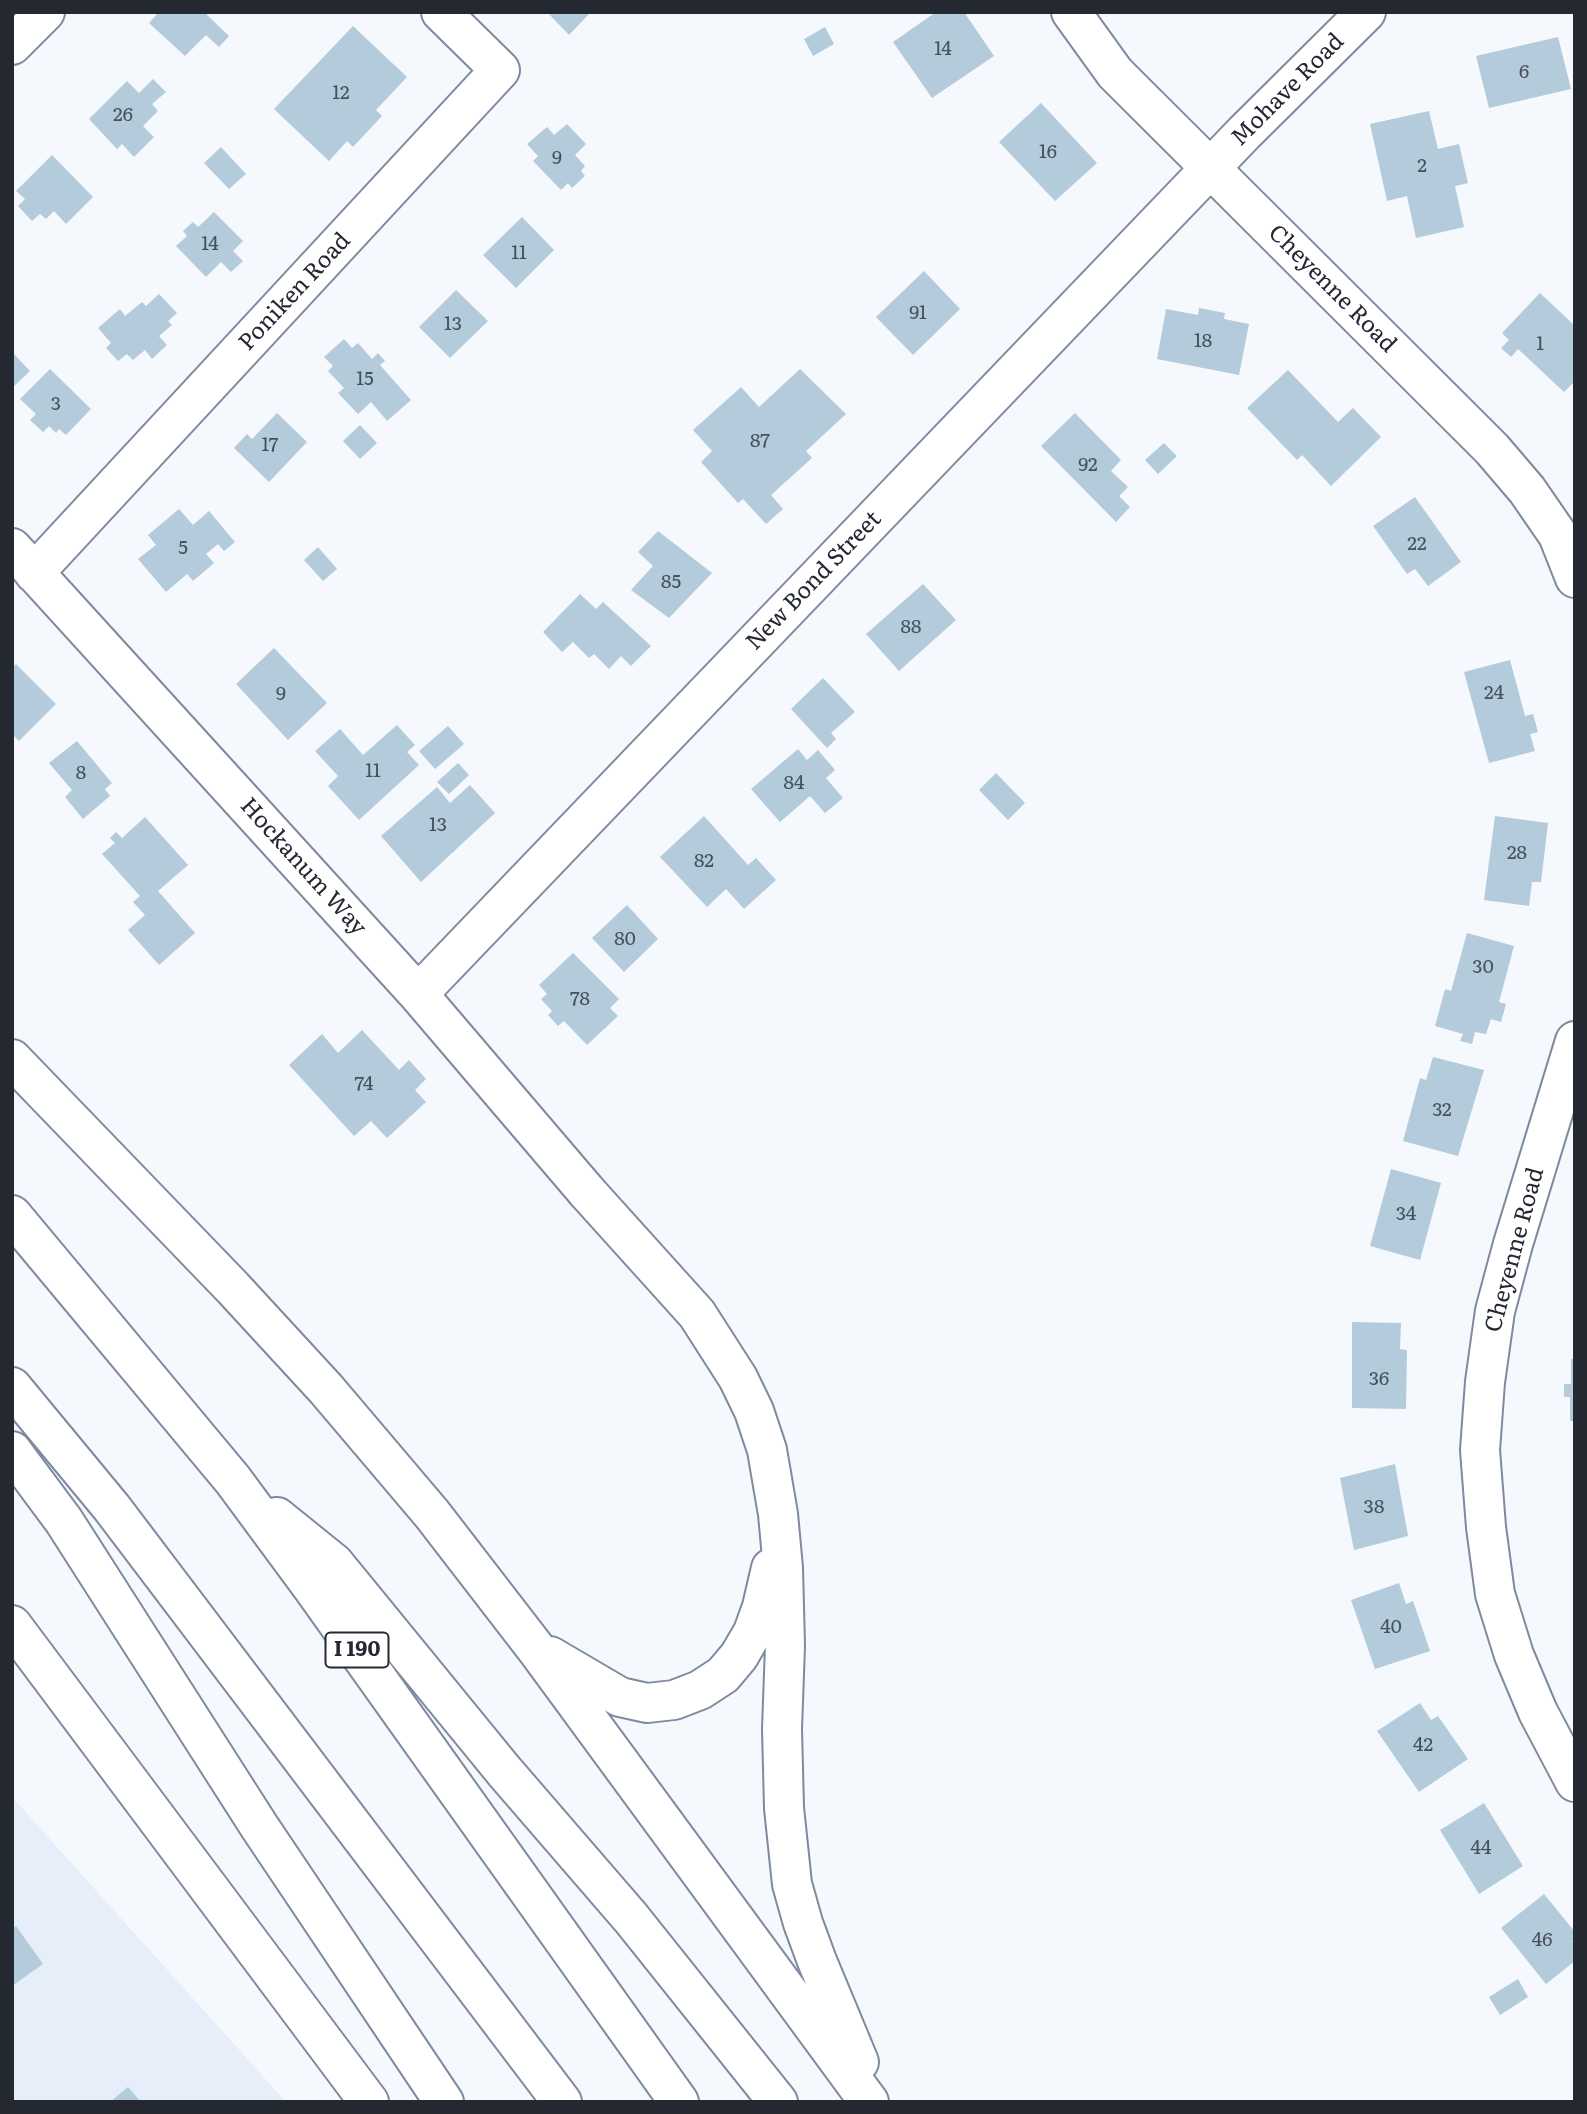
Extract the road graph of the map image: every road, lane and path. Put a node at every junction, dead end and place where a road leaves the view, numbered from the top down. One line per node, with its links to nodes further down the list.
1 (45, 12): 5 (main road)
2 (442, 12): 8 (main road, Poniken Road)
3 (1071, 12): 6 (main road, Cheyenne Road)
4 (1366, 12): 6 (main road, Mohave Road)
5 (12, 45)
6 (1210, 169): 7 (main road, Cheyenne Road); 10 (main road, New Bond Street)
7 (1566, 530): 9 (main road, Cheyenne Road)
8 (23, 561): 10 (main road, Hockanum Way)
9 (1575, 578)
10 (418, 994): 17 (main road, Hockanum Way)
11 (1575, 1041): 20 (main road, Cheyenne Road)
12 (12, 1059): 19 (main road)
13 (12, 1215): 16 (main road, I 190)
14 (12, 1387): 23 (main road)
15 (12, 1451): 22 (main road)
16 (233, 1480): 24 (main road, I 190); 25 (main road)
17 (778, 1514): 19 (main road); 27 (main road)
18 (12, 1625): 21 (main road)
19 (531, 1642): 26 (main road)
20 (1575, 1782)
21 (369, 2102)
22 (444, 2102)
23 (562, 2102)
24 (679, 2102)
25 (778, 2102)
26 (869, 2102)
27 (878, 2102)

